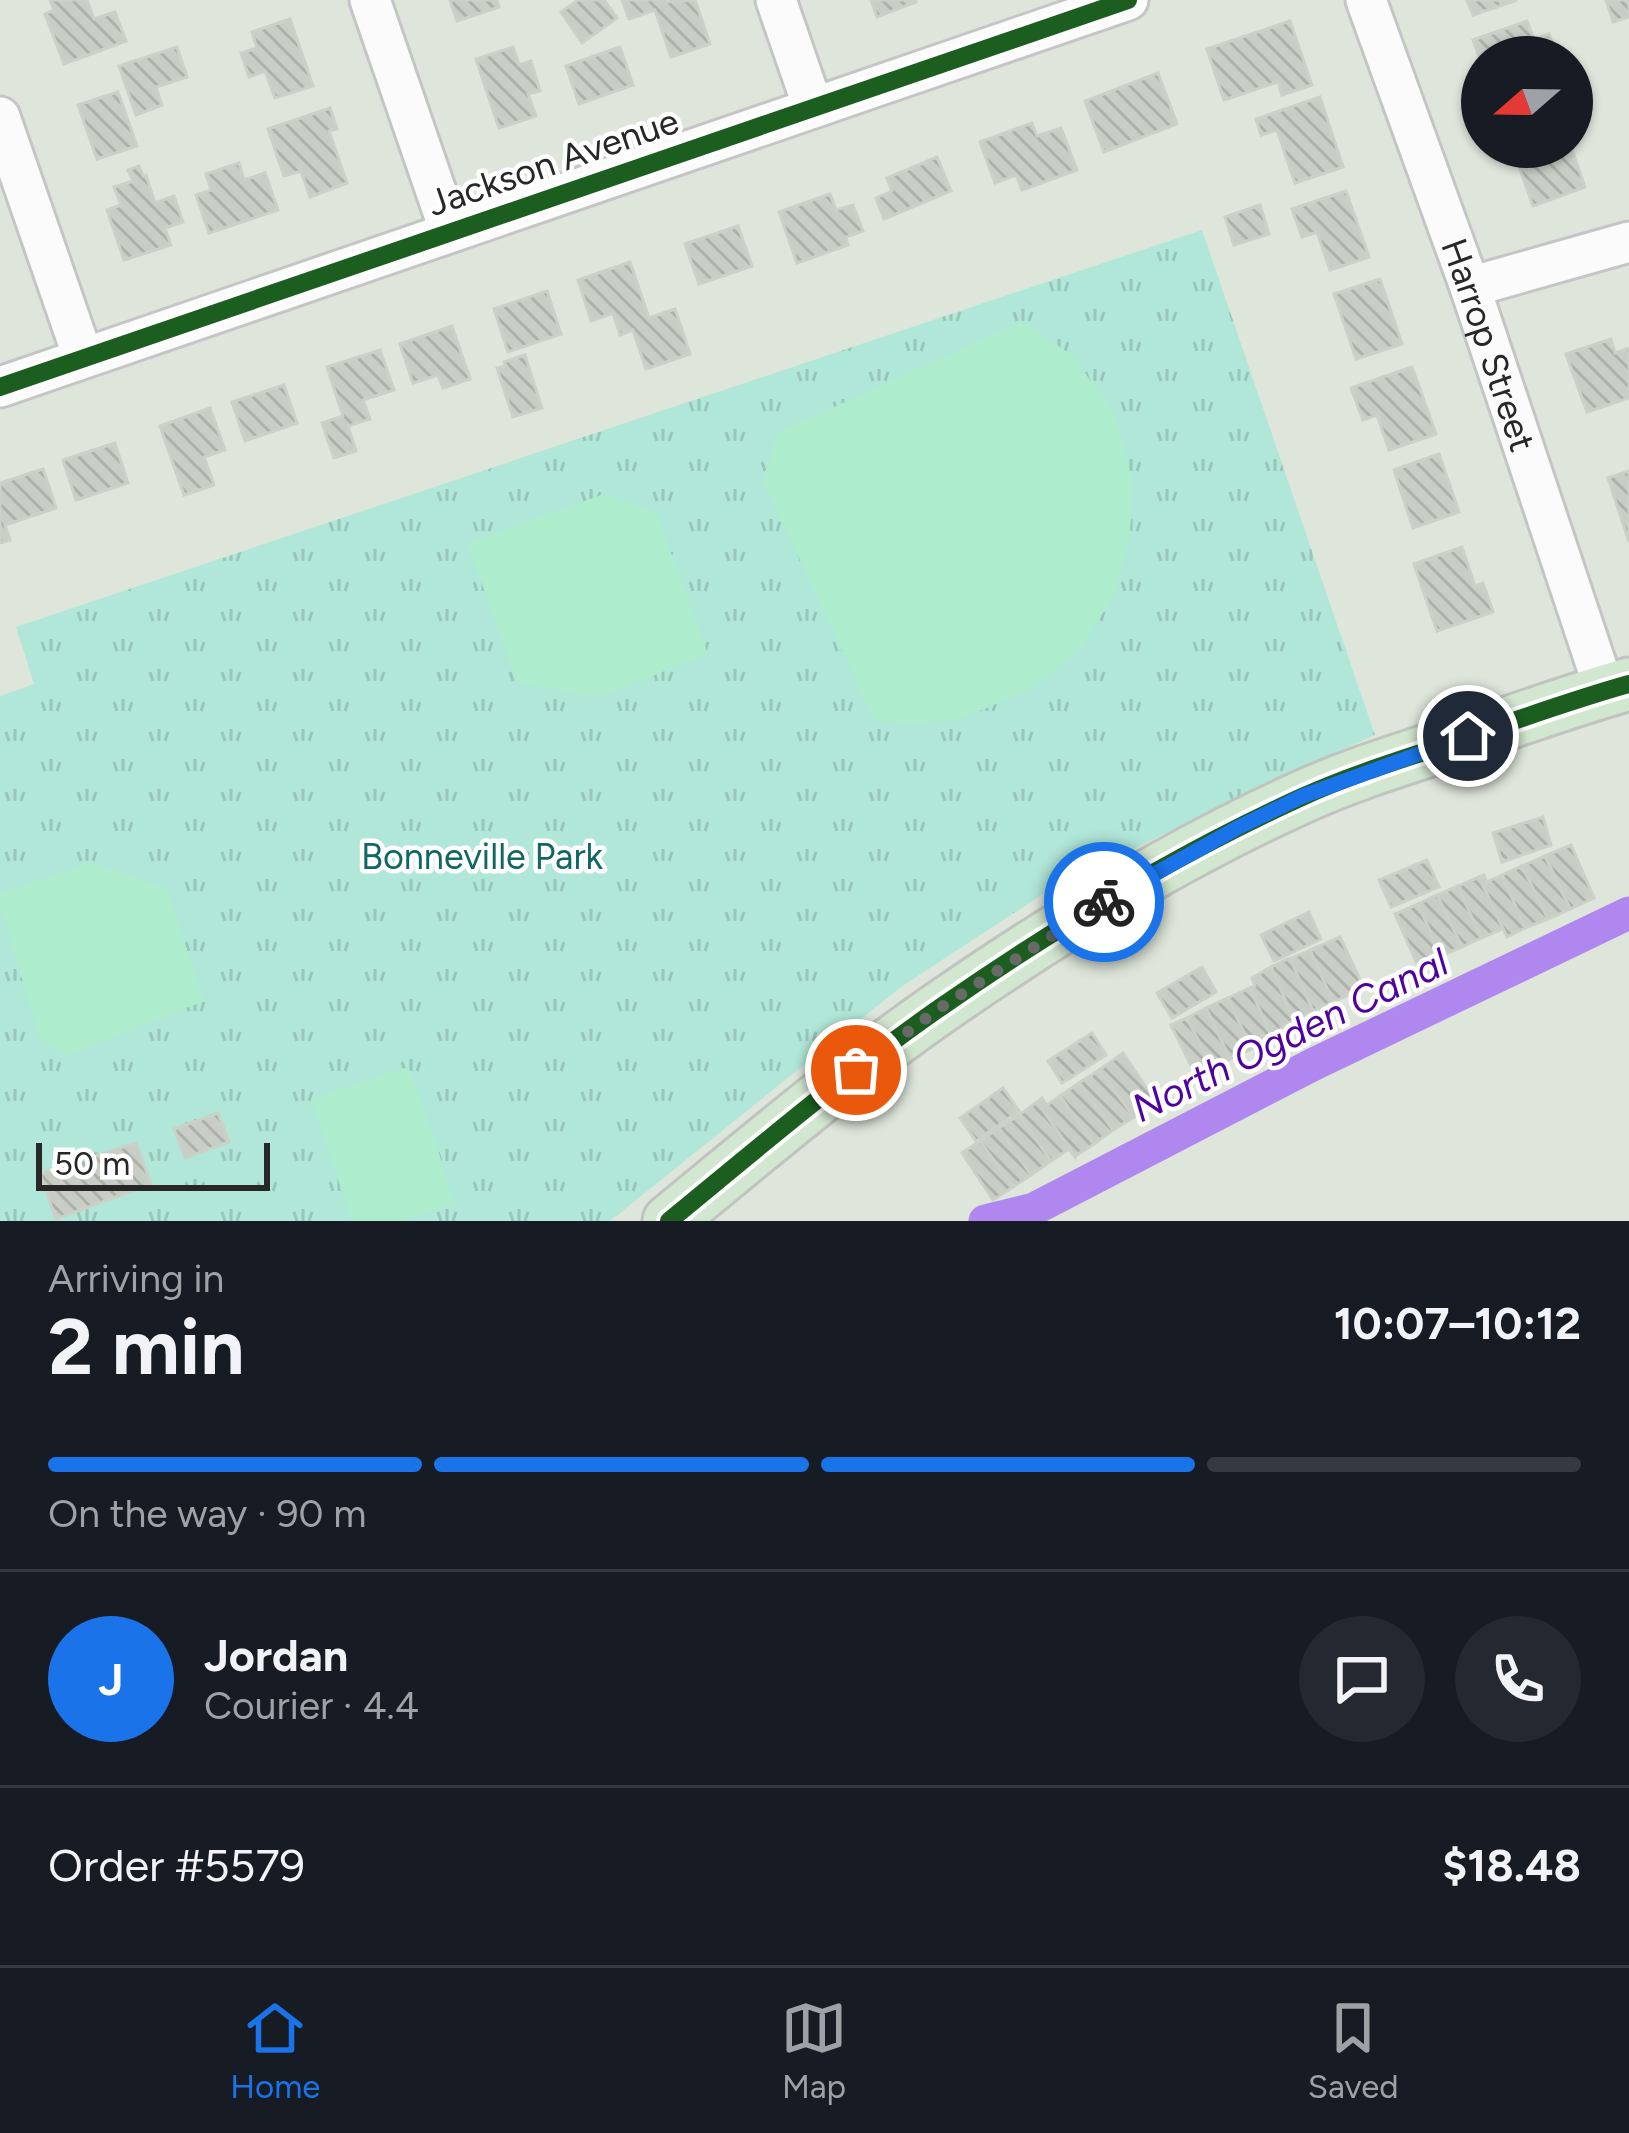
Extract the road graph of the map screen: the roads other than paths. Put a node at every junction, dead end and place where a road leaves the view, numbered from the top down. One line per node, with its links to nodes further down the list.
1 (370, 0): 7 (street)
2 (776, 0): 5 (street)
3 (1128, 0): 5 (street, Jackson Avenue)
4 (1366, 0): 9 (street, Harrop Street)
5 (813, 107): 7 (street, Jackson Avenue)
6 (0, 118): 10 (street)
7 (450, 232): 10 (street, Jackson Avenue)
8 (1629, 242): 9 (street)
9 (1470, 287): 12 (street, Harrop Street)
10 (83, 357): 11 (street, Jackson Avenue)
11 (0, 387)
12 (1617, 687): 13 (main road)
13 (669, 1221)

